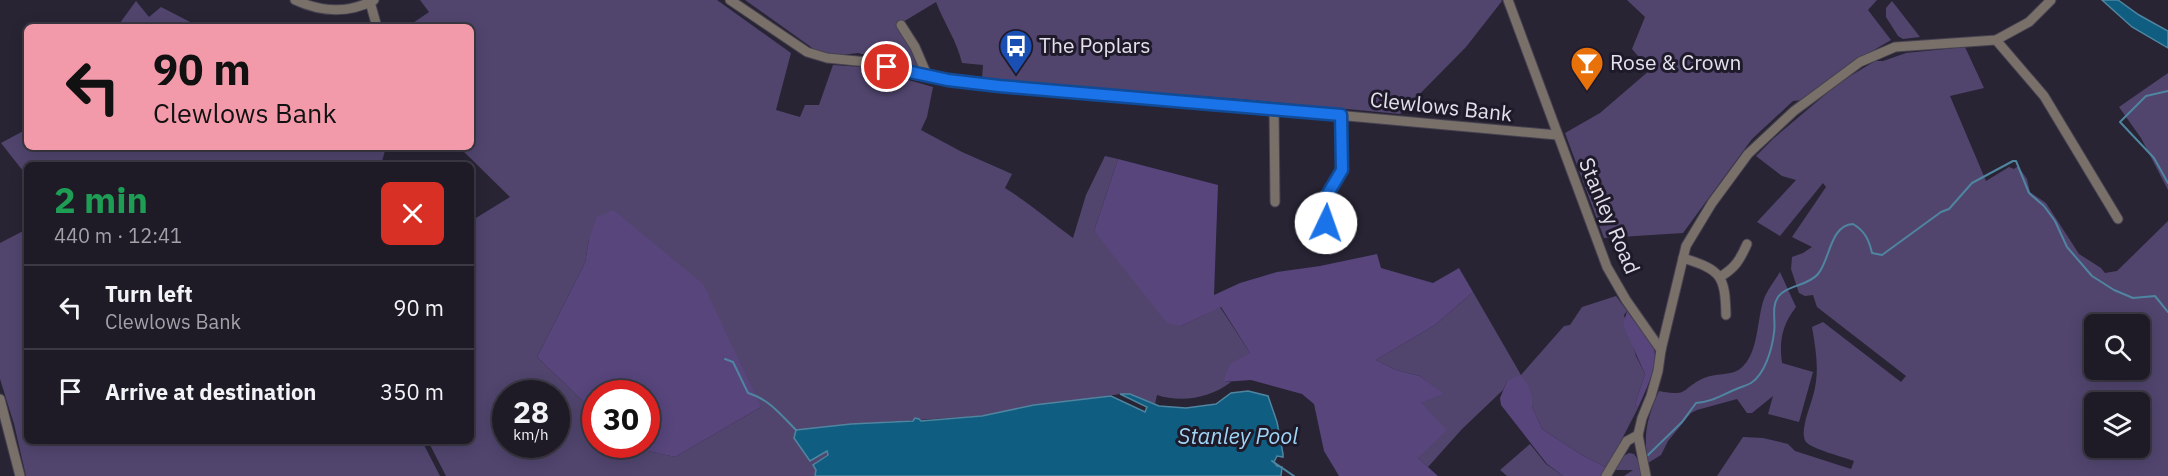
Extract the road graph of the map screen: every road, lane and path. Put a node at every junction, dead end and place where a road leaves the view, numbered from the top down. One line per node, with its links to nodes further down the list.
1 (295, 0): 5 (street)
2 (730, 0): 9 (street, Clewlows Bank)
3 (1508, 0): 12 (street, Stanley Road)
4 (2051, 0): 8 (street)
5 (372, 1): 6 (street)
6 (376, 24)
7 (901, 25): 9 (street)
8 (1996, 40): 14 (street); 17 (street)
9 (927, 75): 10 (street, Clewlows Bank)
10 (1274, 108): 11 (street, Clewlows Bank); 13 (street)
11 (1341, 115): 12 (street, Clewlows Bank); 15 (street)
12 (1557, 135): 20 (street, Stanley Road)
13 (1275, 202)
14 (2118, 219)
15 (1326, 223)
16 (1747, 244): 18 (street)
17 (1683, 258): 18 (street); 20 (street)
18 (1720, 277): 19 (street)
19 (1726, 315)
20 (1660, 350): 22 (street)
21 (0, 399): 24 (street)
22 (1638, 435): 23 (street); 25 (street)
23 (1645, 472)
24 (20, 476)
25 (1606, 476)

